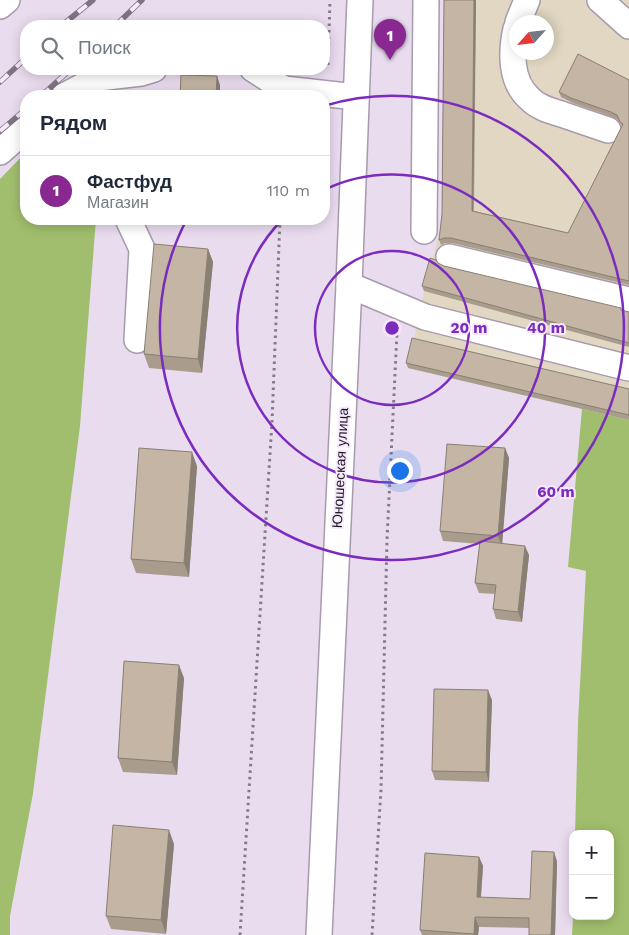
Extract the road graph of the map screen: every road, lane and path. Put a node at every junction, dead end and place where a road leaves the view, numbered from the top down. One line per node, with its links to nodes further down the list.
1 (7, 0): 7 (street)
2 (330, 0): 9 (path)
3 (360, 0): 19 (street, Юношеская улица)
4 (426, 0): 25 (street)
5 (526, 0): 8 (street)
6 (600, 0): 10 (street)
7 (0, 6)
8 (521, 15)
9 (329, 20)
10 (629, 26)
11 (514, 60): 20 (street)
12 (119, 75): 15 (street)
13 (144, 75): 16 (street)
14 (262, 75): 17 (street)
15 (75, 90)
16 (131, 90)
17 (293, 90)
18 (330, 94): 19 (street)
19 (356, 97): 27 (street, Юношеская улица)
20 (608, 130)
21 (20, 134): 22 (street)
22 (0, 152)
23 (131, 225): 30 (street)
24 (280, 225): 32 (path)
25 (424, 231)
26 (449, 257): 28 (street)
27 (349, 285): 29 (street); 33 (street, Юношеская улица)
28 (629, 300)
29 (398, 306): 31 (street); 34 (path)
30 (137, 340)
31 (629, 368)
32 (240, 935)
33 (318, 935)
34 (372, 935)

